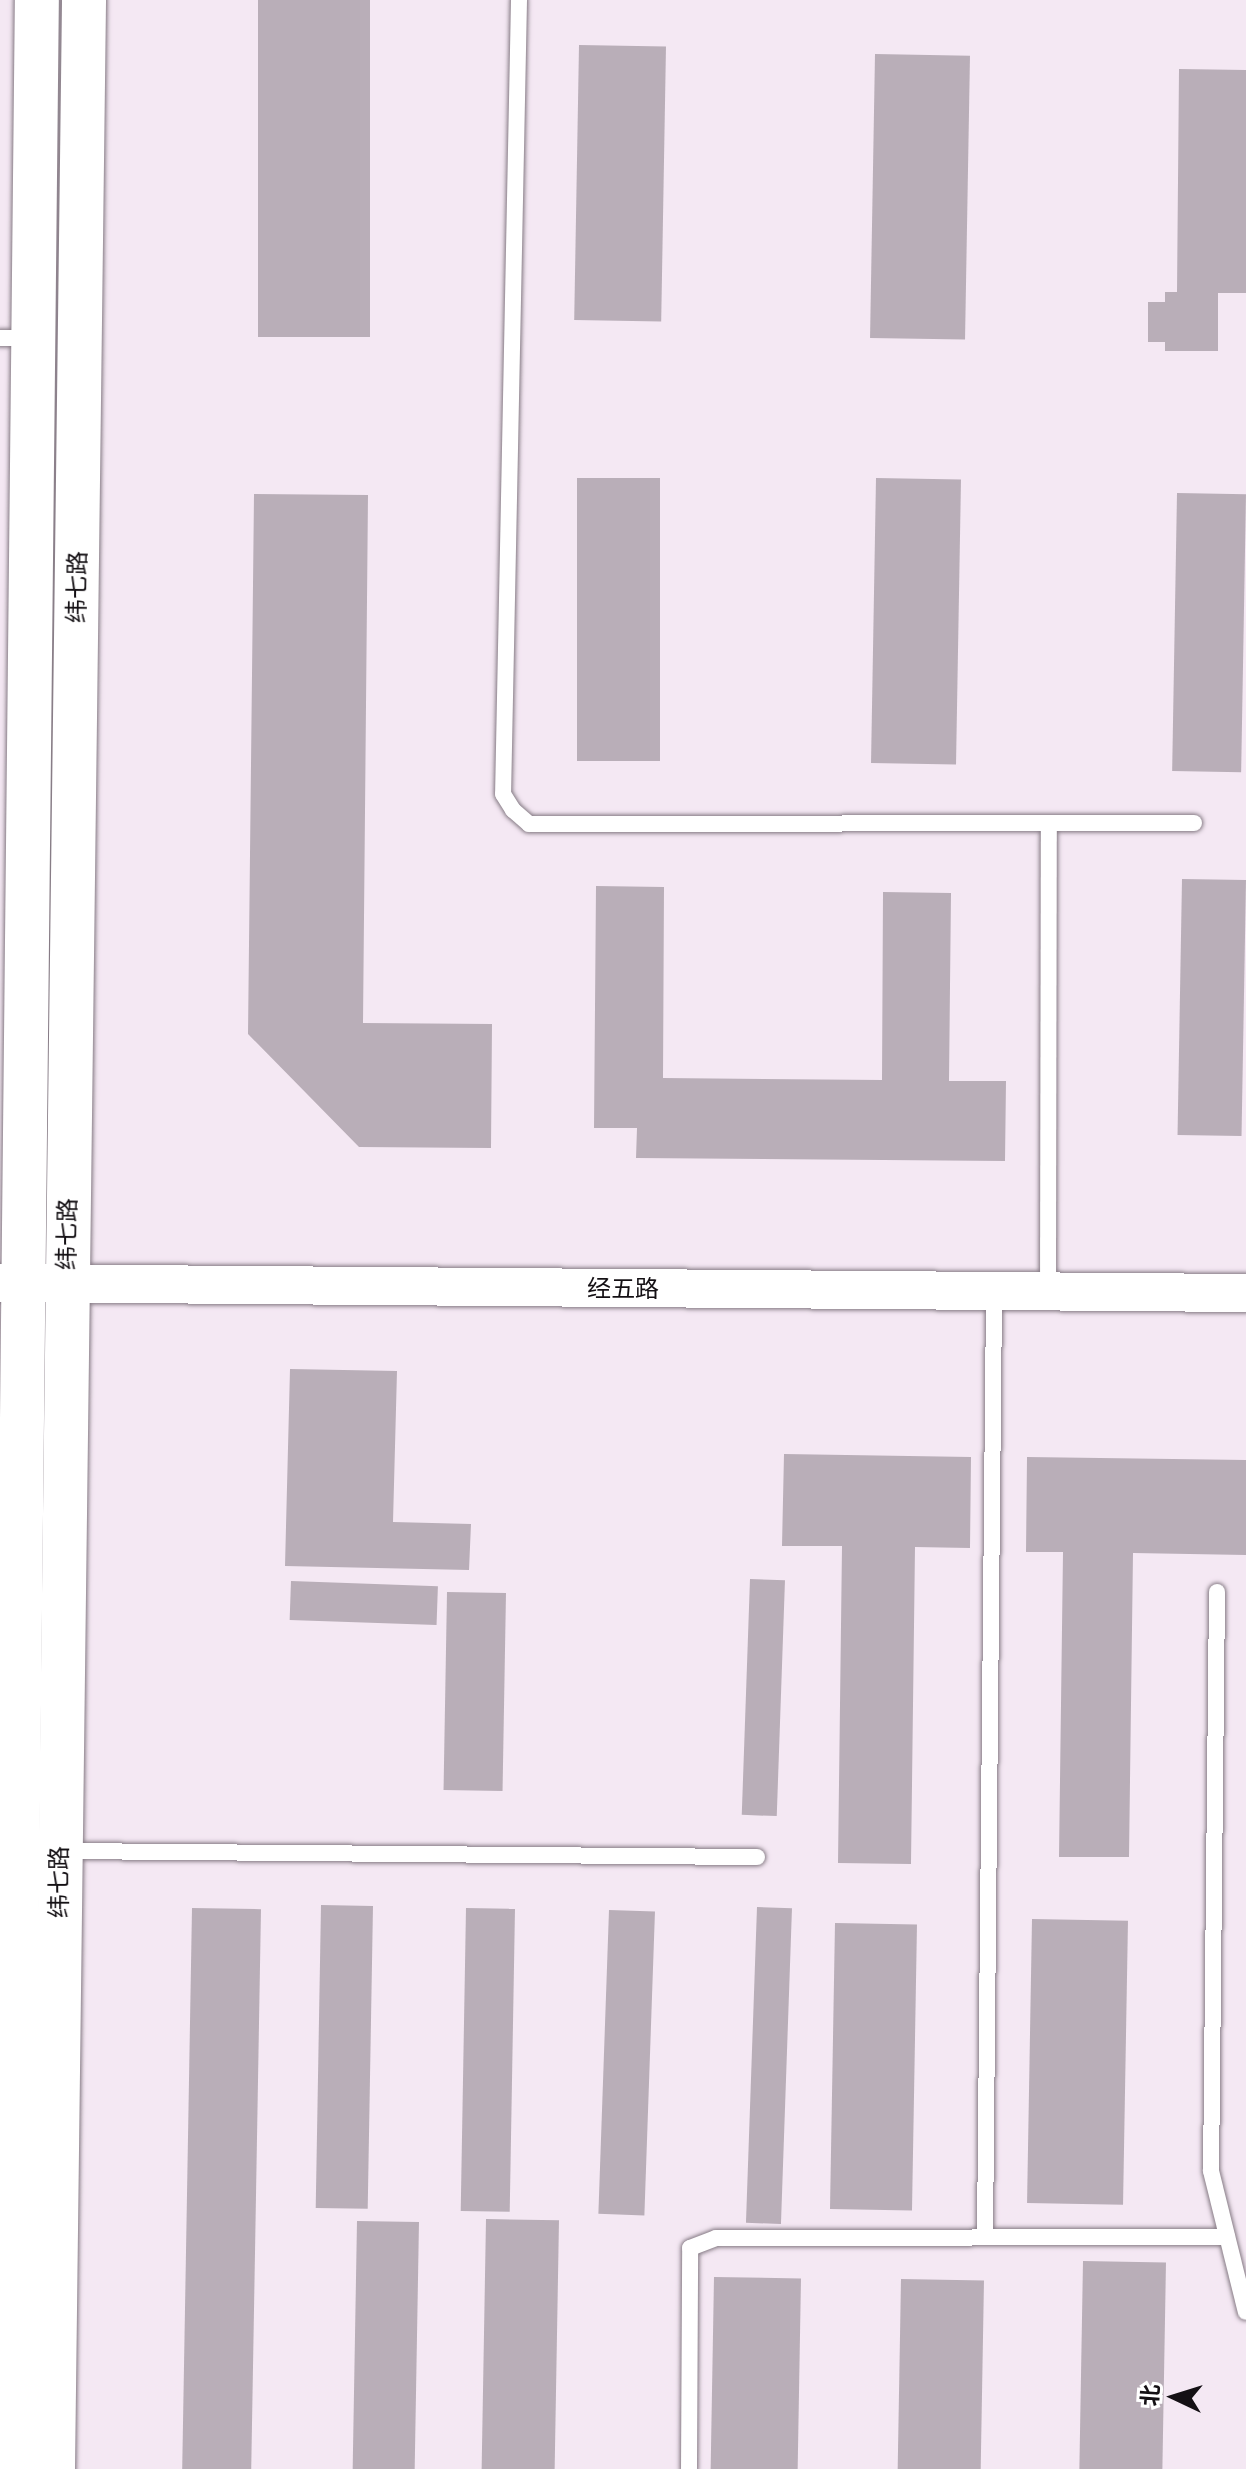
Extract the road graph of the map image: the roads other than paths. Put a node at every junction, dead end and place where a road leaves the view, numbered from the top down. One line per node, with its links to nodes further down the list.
1 (37, 0): 4 (main road, 纬七路)
2 (84, 0): 8 (main road, 纬七路)
3 (519, 0): 5 (lane)
4 (17, 338): 7 (main road, 纬七路)
5 (1049, 823): 6 (lane); 10 (lane)
6 (1194, 823)
7 (11, 1283): 8 (street, 经五路); 18 (main road, 纬七路)
8 (65, 1284): 9 (street, 经五路); 13 (main road, 纬七路)
9 (994, 1291): 10 (street, 经五路); 15 (lane)
10 (1048, 1291): 11 (street, 经五路)
11 (1246, 1293)
12 (1217, 1592): 16 (lane)
13 (58, 1851): 14 (lane); 19 (main road, 纬七路)
14 (757, 1857)
15 (985, 2235): 16 (lane); 20 (lane)
16 (1227, 2237): 17 (lane)
17 (1246, 2312)
18 (11, 2469)
19 (53, 2469)
20 (689, 2469)

